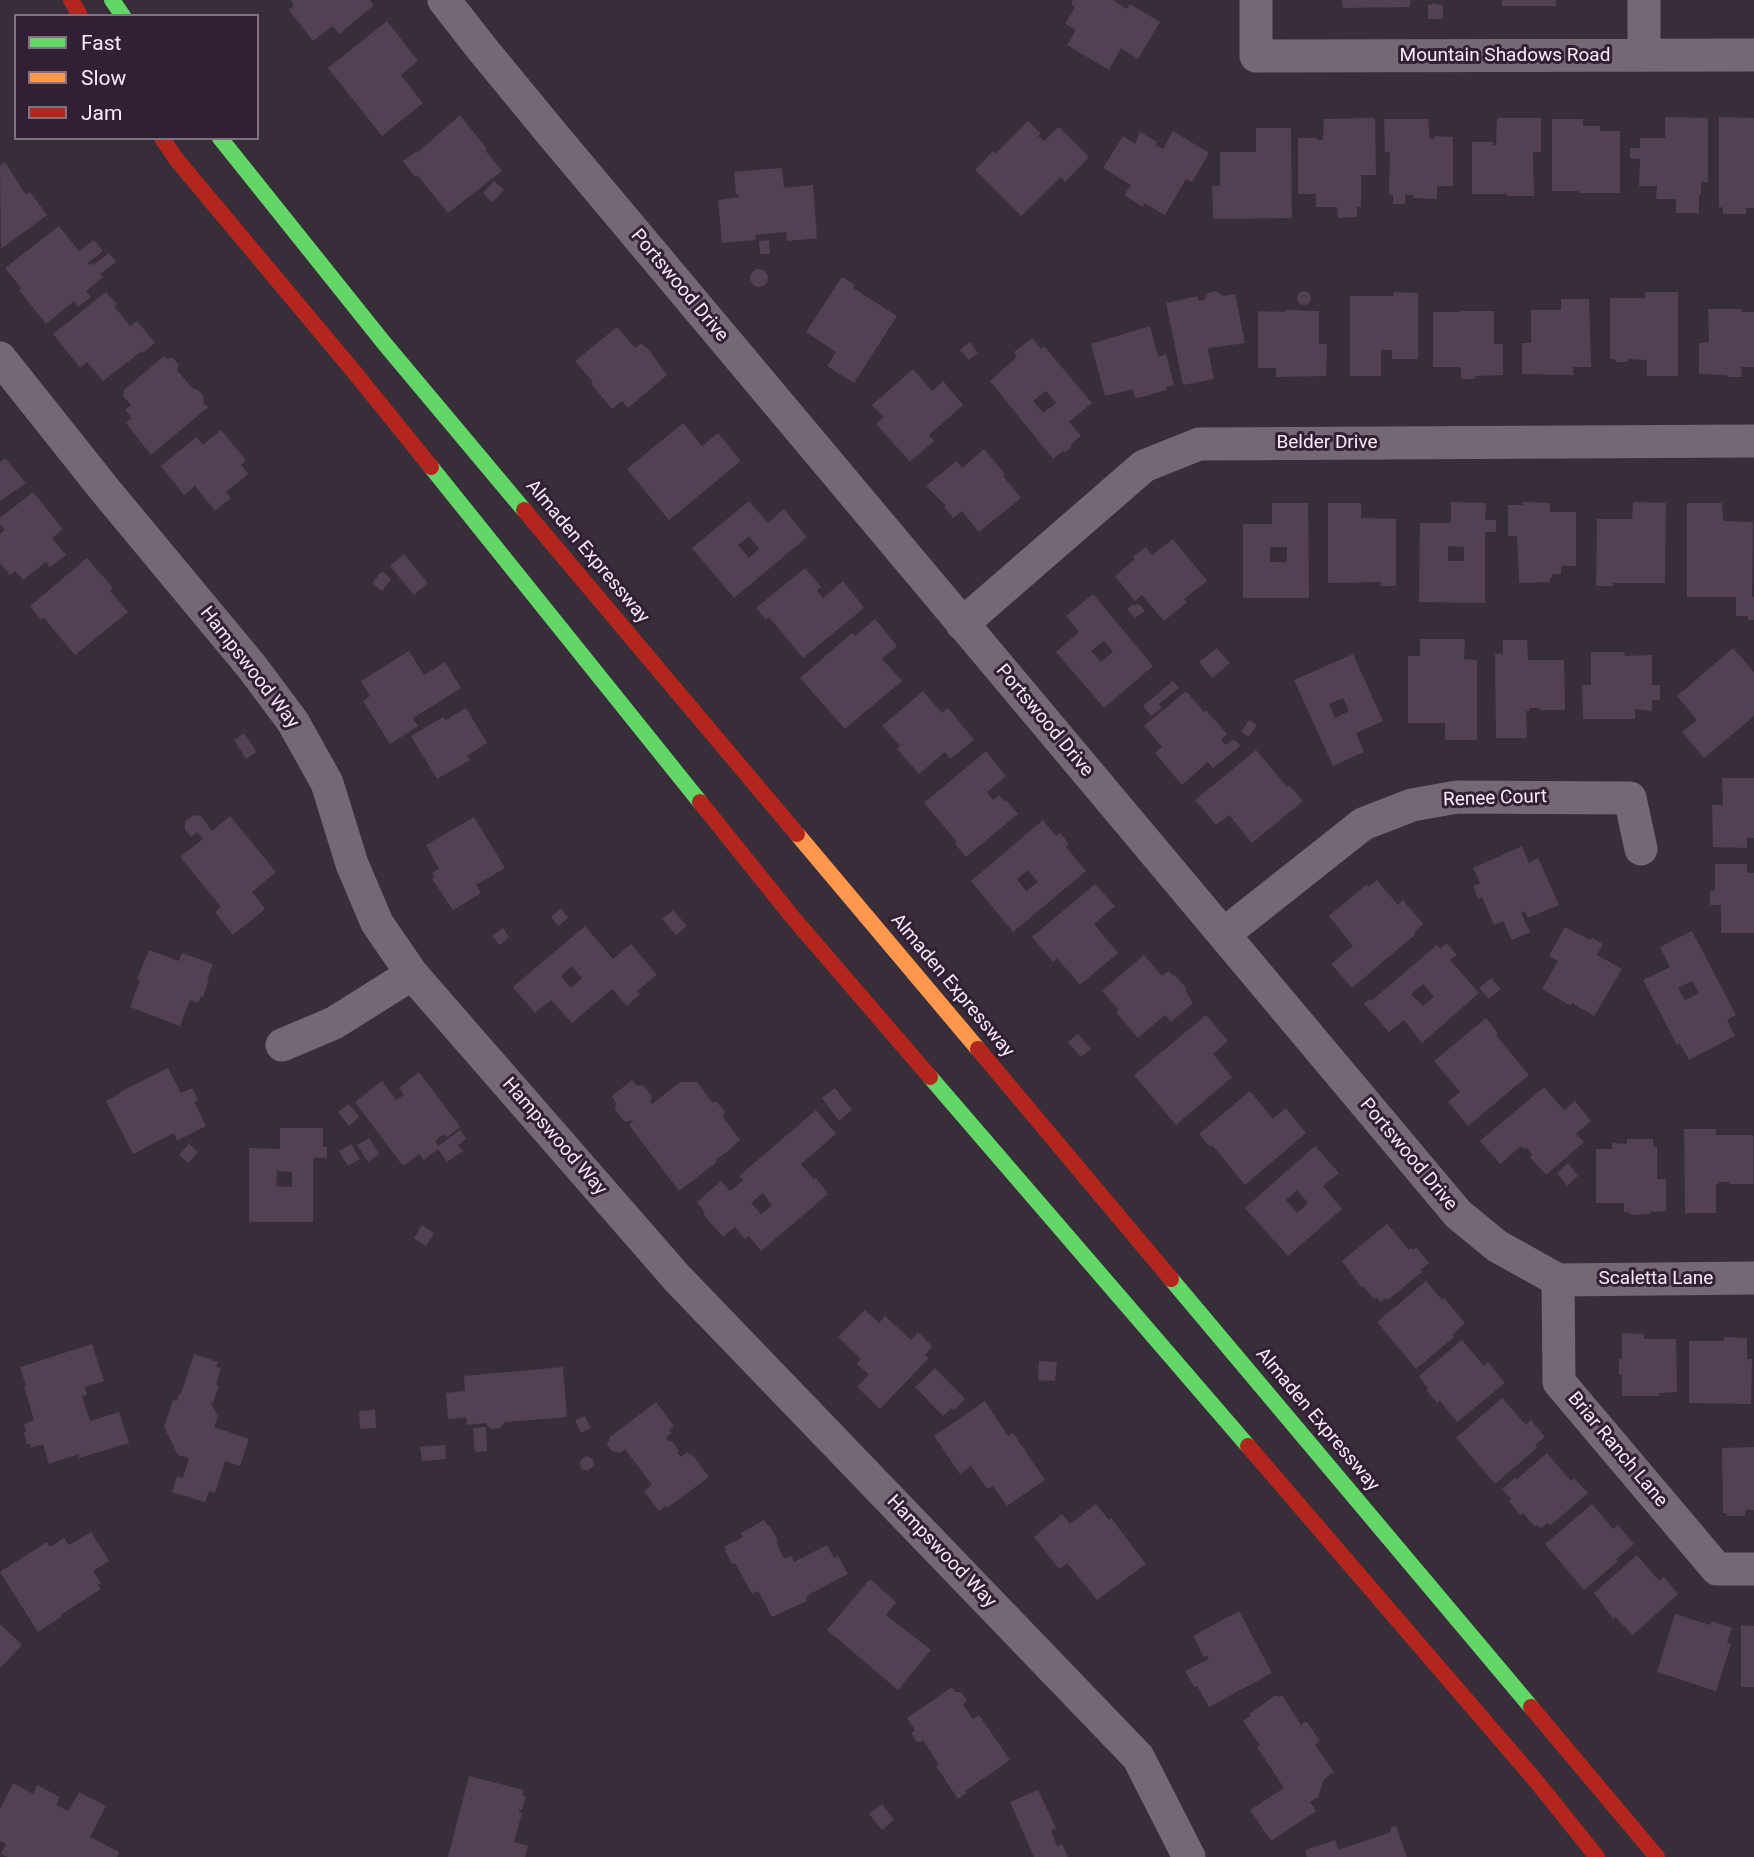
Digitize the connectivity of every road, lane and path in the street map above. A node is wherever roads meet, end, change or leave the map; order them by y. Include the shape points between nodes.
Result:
1 (444, 0) edge
2 (1256, 0) edge
3 (1644, 0) edge
4 (1644, 55) junction
5 (1754, 55) edge
6 (163, 140) edge
7 (221, 140) edge
8 (0, 358) edge
9 (1754, 441) edge
10 (962, 624) junction
11 (1641, 849) dead end
12 (1224, 934) junction
13 (412, 974) junction
14 (282, 1045) dead end
15 (1754, 1278) edge
16 (1558, 1280) junction
17 (1754, 1569) edge
18 (1189, 1857) edge
19 (1597, 1857) edge
20 (1657, 1857) edge

1 - 10 street, Portswood Drive
2 - 4 street, Mountain Shadows Road via 1256,56
3 - 4 street
4 - 5 street, Mountain Shadows Road
6 - 19 main road via 794,919
7 - 20 main road, Almaden Expressway via 384,344
8 - 13 street, Hampswood Way via 293,722 327,783 352,864 377,923
9 - 10 street, Belder Drive via 1199,444 1144,466
10 - 12 street, Portswood Drive
11 - 12 street, Renee Court via 1630,798 1457,797 1412,805 1363,824
12 - 16 street, Portswood Drive via 1458,1214 1497,1246
13 - 14 street via 334,1023
13 - 18 street, Hampswood Way via 677,1278 1138,1757
15 - 16 street, Scaletta Lane
16 - 17 street, Briar Ranch Lane via 1559,1382 1717,1569

